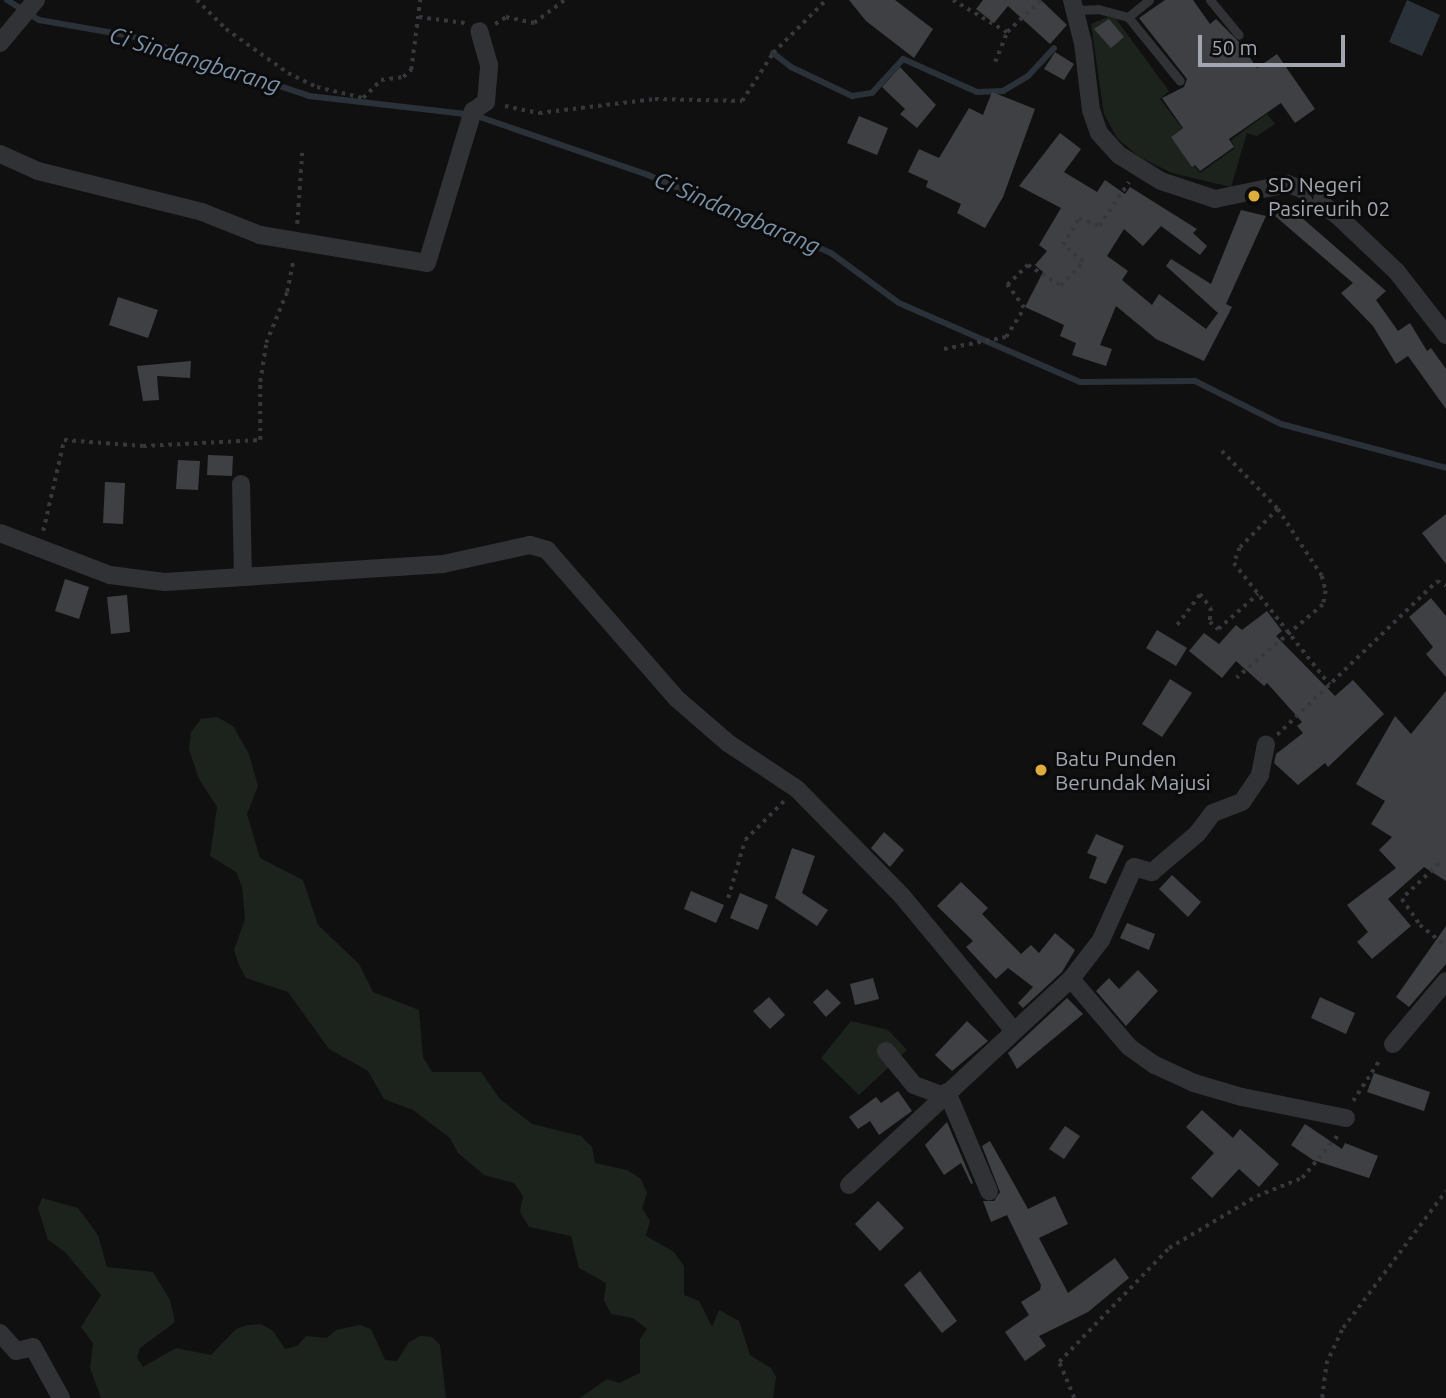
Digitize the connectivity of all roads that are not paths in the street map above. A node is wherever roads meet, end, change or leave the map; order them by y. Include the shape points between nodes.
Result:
1 (1149, 0) edge
2 (1210, 0) edge
3 (33, 3) edge
4 (1073, 5) edge
5 (1128, 17) junction
6 (479, 31) dead end
7 (1239, 35) dead end
8 (0, 43) edge
9 (1180, 81) dead end
10 (0, 155) edge
11 (1446, 335) edge
12 (241, 484) dead end
13 (0, 533) edge
14 (243, 577) junction
15 (1266, 746) road end
16 (1071, 979) junction
17 (1446, 981) edge
18 (1014, 1031) junction
19 (1393, 1044) road end
20 (886, 1051) dead end
21 (946, 1094) junction
22 (1346, 1118) road end
23 (849, 1185) dead end
24 (989, 1191) dead end
25 (0, 1333) edge
26 (61, 1398) edge

1 - 5 lane
2 - 7 lane
3 - 8 street
4 - 5 lane
4 - 11 street via 1099,133 1138,168 1215,199 1287,184 1302,189 1397,272
5 - 9 lane
6 - 10 street via 488,65 480,106 463,141 435,249 427,263 295,243 145,195 37,171
12 - 14 street
13 - 14 street via 110,575 139,581
14 - 18 street via 443,564 538,546 589,595 694,715 797,789 902,896
15 - 16 street via 1261,775 1242,802 1213,813 1197,834 1152,872 1134,867 1101,940
16 - 18 street
16 - 22 street via 1129,1046 1155,1065 1242,1097
17 - 19 street
18 - 21 street
20 - 21 street via 914,1085
21 - 23 street
21 - 24 street
25 - 26 street via 16,1352 33,1347

